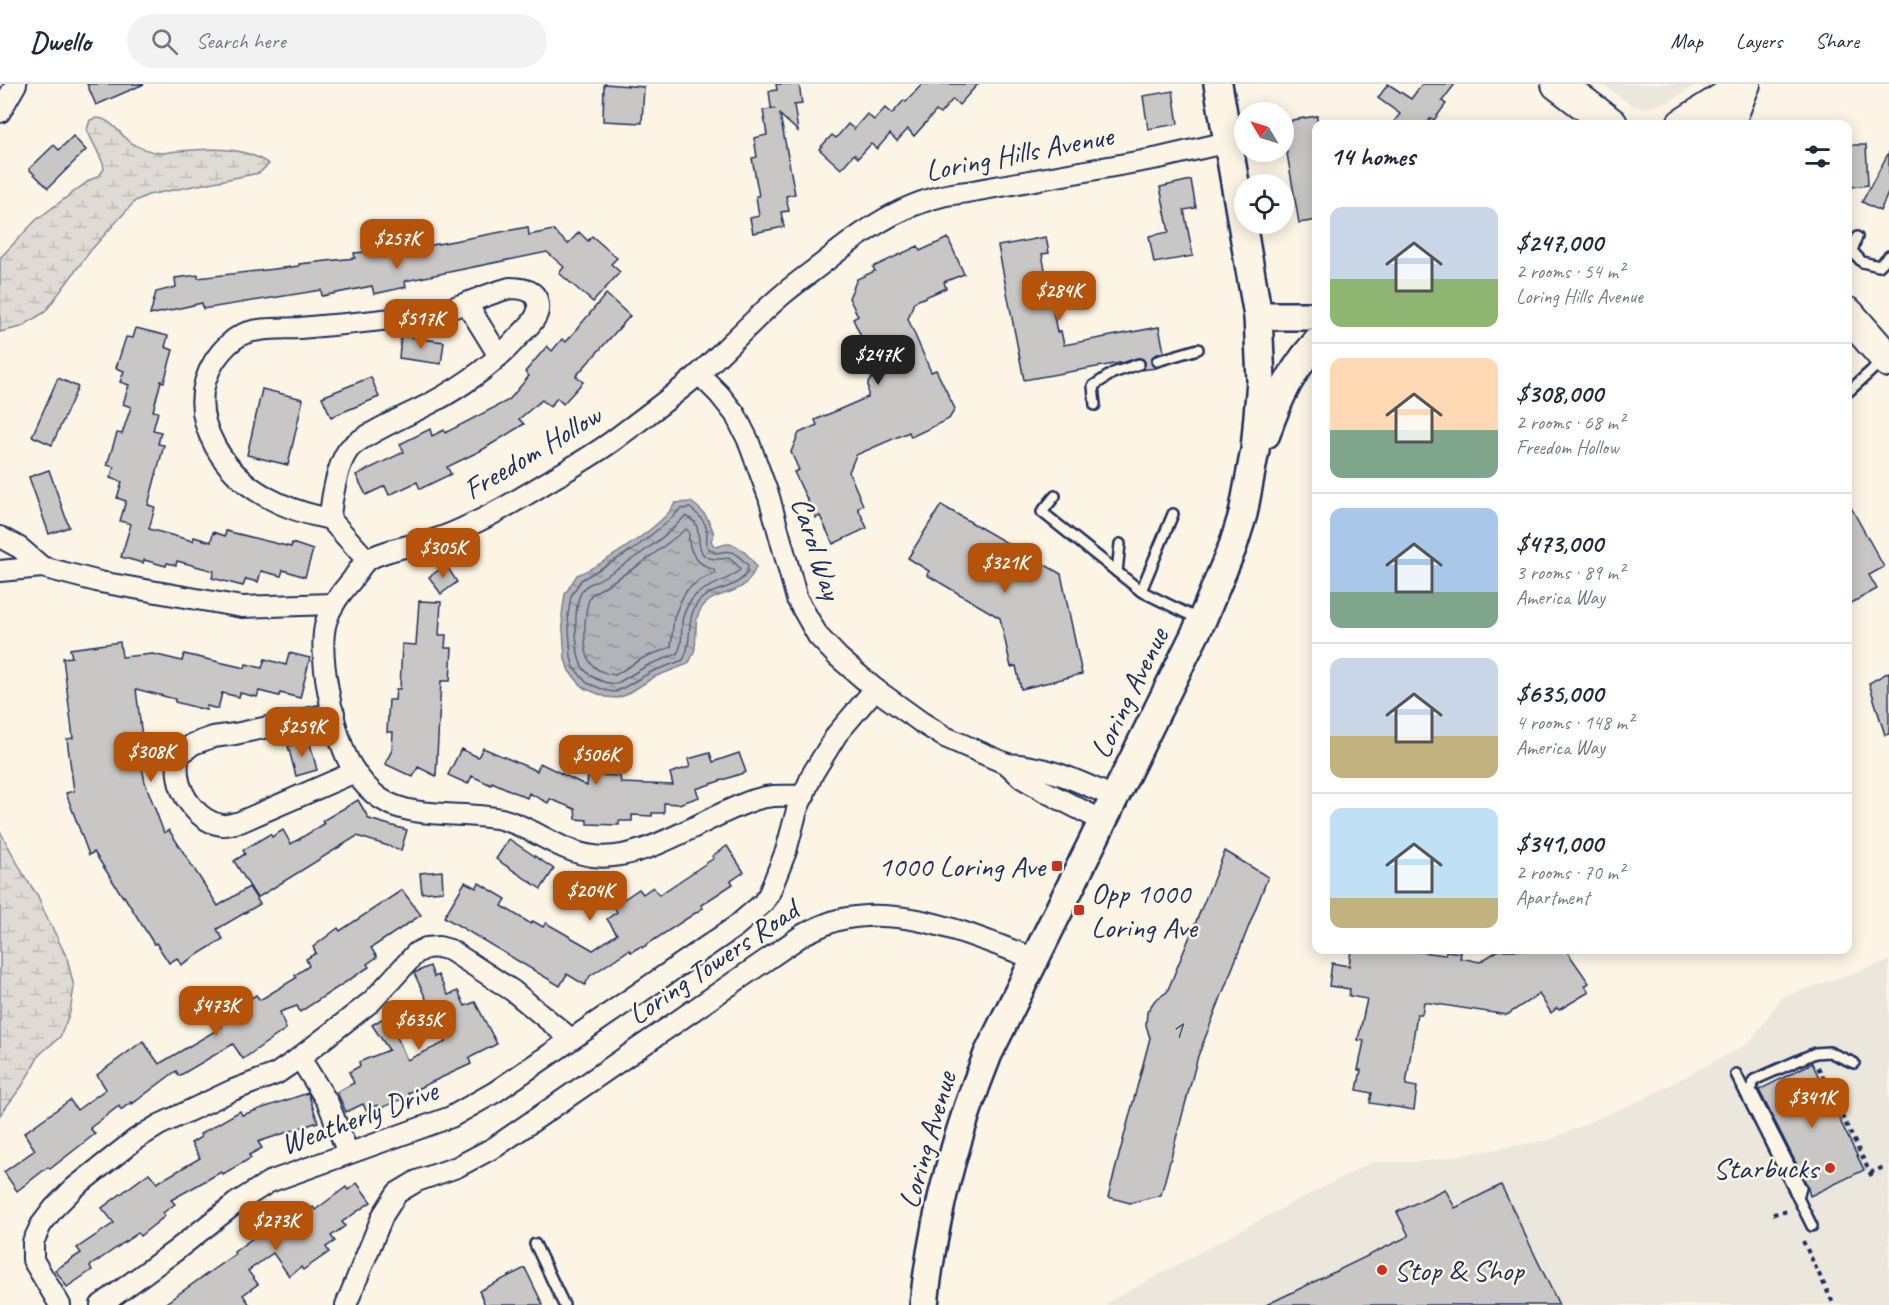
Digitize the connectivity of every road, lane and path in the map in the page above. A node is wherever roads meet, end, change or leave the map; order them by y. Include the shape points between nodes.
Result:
1 (16, 84) edge
2 (1218, 84) edge
3 (1558, 84) edge
4 (1744, 85) edge
5 (0, 112) edge
6 (1606, 120) edge
7 (1688, 120) edge
8 (1730, 120) edge
9 (1228, 142) junction
10 (1857, 237) dead end
11 (1889, 256) edge
12 (467, 304) junction
13 (1258, 316) junction
14 (1312, 316) edge
15 (1852, 319) edge
16 (1312, 348) edge
17 (1198, 350) dead end
18 (499, 356) junction
19 (1887, 359) edge
20 (1157, 361) dead end
21 (1139, 364) dead end
22 (699, 374) junction
23 (1852, 389) edge
24 (1095, 405) dead end
25 (1250, 481) junction
26 (1055, 496) dead end
27 (1173, 514) dead end
28 (330, 519) junction
29 (0, 537) edge
30 (1120, 544) dead end
31 (367, 560) junction
32 (42, 567) junction
33 (0, 571) edge
34 (1117, 572) junction
35 (1141, 591) junction
36 (333, 604) junction
37 (1202, 620) junction
38 (875, 689) junction
39 (334, 713) junction
40 (1007, 764) junction
41 (355, 772) junction
42 (804, 796) junction
43 (1114, 797) junction
44 (1103, 821) junction
45 (1035, 959) junction
46 (571, 1039) junction
47 (300, 1058) junction
48 (1815, 1060) dead end
49 (1854, 1063) dead end
50 (1736, 1074) dead end
51 (348, 1153) junction
52 (1886, 1166) dead end
53 (1870, 1173) junction
54 (1873, 1179) dead end
55 (1798, 1198) junction
56 (1793, 1210) dead end
57 (1773, 1214) dead end
58 (1812, 1226) dead end
59 (1803, 1241) dead end
60 (535, 1244) dead end
61 (60, 1305) edge
62 (101, 1305) edge
63 (346, 1305) edge
64 (564, 1305) edge
65 (924, 1305) edge
66 (1834, 1305) edge

1 - 5 street
2 - 9 main road, Loring Avenue
3 - 6 highway
4 - 7 main road
4 - 8 highway
9 - 13 main road, Loring Avenue
9 - 22 street, Loring Hills Avenue via 1159,158 945,194 913,205 852,240 783,294
10 - 11 lane via 1852,251 1862,262 1879,266
12 - 18 street
12 - 18 street via 510,288 527,290 535,297 536,317
12 - 28 street via 430,314 242,335 229,343 210,368 201,396 203,416 215,447 230,469 248,486 276,502
13 - 14 main road
13 - 25 main road, Loring Avenue via 1261,381
15 - 19 highway
16 - 25 main road via 1282,392
17 - 20 lane
18 - 28 street via 437,401 349,449 331,498
19 - 23 lane
21 - 24 lane via 1113,373 1093,386
22 - 31 street, Freedom Hollow via 609,443 512,504 436,539
22 - 38 street, Carol Way via 735,414 748,440 802,608 818,636
25 - 37 main road, Loring Avenue via 1233,546
26 - 34 lane via 1042,512
27 - 35 lane
28 - 31 street
29 - 32 street
30 - 34 lane
31 - 36 street
32 - 33 street
32 - 36 street via 100,582 242,607
34 - 35 lane
35 - 37 lane
36 - 39 street via 326,624 324,661
37 - 43 main road, Loring Avenue
38 - 40 street, Carol Way via 945,737
38 - 42 street, Weatherly Drive via 824,752
39 - 41 street
39 - 41 street via 213,736 193,744 178,756 184,794 207,821 223,825 240,822
40 - 43 street, Carol Way via 1057,772
40 - 44 street, Carol Way via 1022,778
41 - 42 street via 375,794 395,806 501,819 595,857 639,850 756,799
42 - 46 street, Weatherly Drive via 763,903 735,927
43 - 44 main road, Loring Avenue
44 - 45 main road, Loring Avenue
45 - 63 street, Loring Towers Road via 952,929 899,918 835,920 804,934 516,1133 475,1159 417,1181 397,1193 383,1215
45 - 65 main road, Loring Avenue via 988,1054 956,1141
46 - 47 street via 513,991 439,947 417,953 372,1001
46 - 51 street, Weatherly Drive via 495,1092 451,1117
47 - 51 street via 328,1103
47 - 61 street via 276,1074 209,1100 136,1139 54,1208 33,1242 33,1260
48 - 53 path
49 - 55 lane via 1829,1052 1815,1053 1754,1080 1751,1085 1801,1188
50 - 55 lane
51 - 62 street, Weatherly Drive via 269,1182
52 - 53 path
53 - 54 path
55 - 58 lane
56 - 57 path
59 - 66 path
60 - 64 lane

